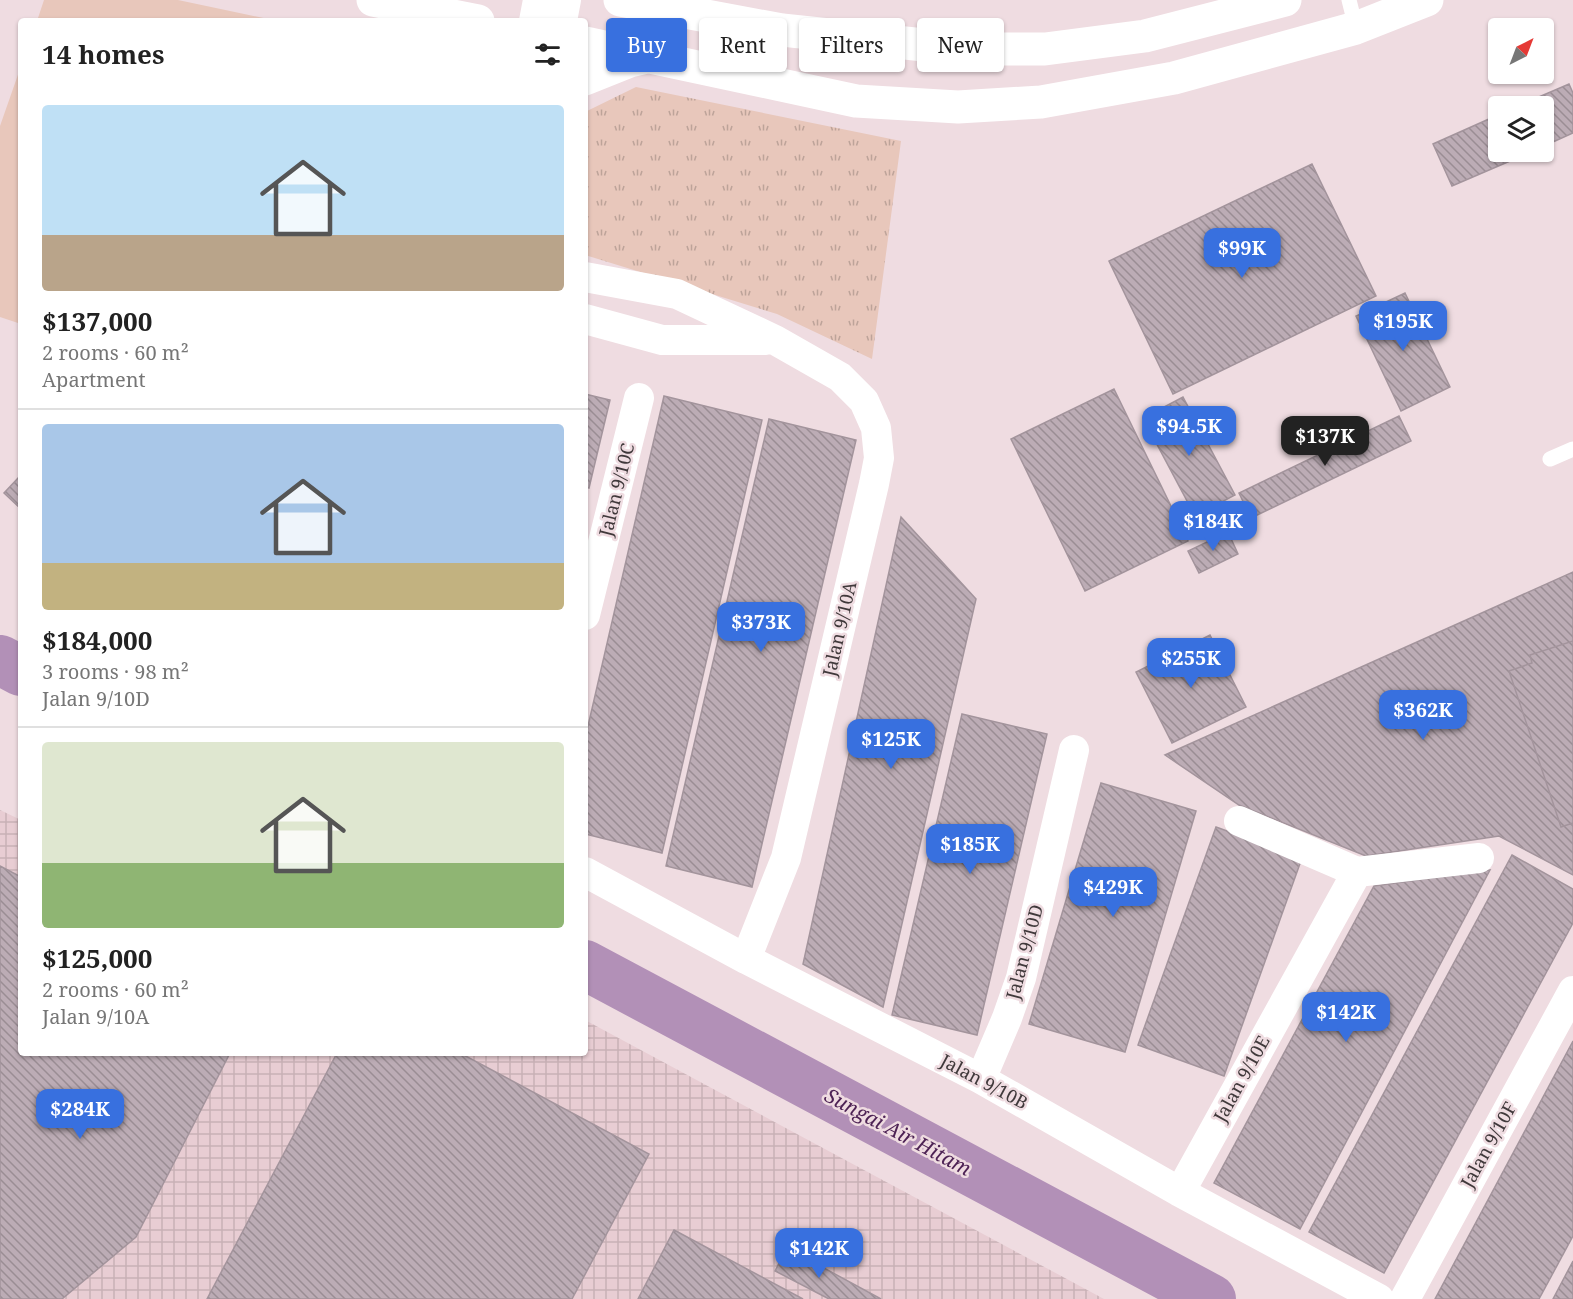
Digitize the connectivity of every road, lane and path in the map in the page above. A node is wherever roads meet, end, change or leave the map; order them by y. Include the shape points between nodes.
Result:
1 (374, 0) edge
2 (538, 0) edge
3 (566, 0) edge
4 (620, 0) edge
5 (1285, 0) edge
6 (1427, 0) edge
7 (1353, 14) edge
8 (437, 16) edge
9 (453, 18) edge
10 (535, 18) edge
11 (563, 18) edge
12 (588, 44) edge
13 (606, 48) edge
14 (687, 65) edge
15 (606, 71) edge
16 (588, 78) edge
17 (588, 278) edge
18 (588, 320) edge
19 (776, 340) junction
20 (639, 399) dead end
21 (1573, 449) edge
22 (1550, 459) dead end
23 (588, 603) edge
24 (1074, 750) dead end
25 (1239, 821) dead end
26 (1479, 858) dead end
27 (1357, 872) junction
28 (588, 874) edge
29 (746, 959) junction
30 (1573, 991) edge
31 (981, 1079) junction
32 (1180, 1192) junction
33 (1379, 1299) edge
34 (1405, 1299) edge

1 - 8 street
2 - 10 street
3 - 11 street
4 - 5 street via 782,30 963,49 1045,49 1145,36
6 - 7 street
7 - 14 street via 1174,78 1041,102 958,107 856,101
8 - 9 street
12 - 13 street
15 - 16 street
17 - 19 street, Jalan 9/10A via 676,294
18 - 19 street via 662,340
19 - 29 street, Jalan 9/10A via 840,377 864,401 876,428 879,458 786,858
20 - 23 street, Jalan 9/10C
21 - 22 lane
24 - 31 street, Jalan 9/10D via 1021,978
25 - 27 street
26 - 27 street
27 - 32 street, Jalan 9/10E
28 - 29 street, Jalan 9/10B
29 - 31 street, Jalan 9/10B
30 - 34 street, Jalan 9/10F
31 - 32 street, Jalan 9/10B
32 - 33 street, Jalan 9/10B

